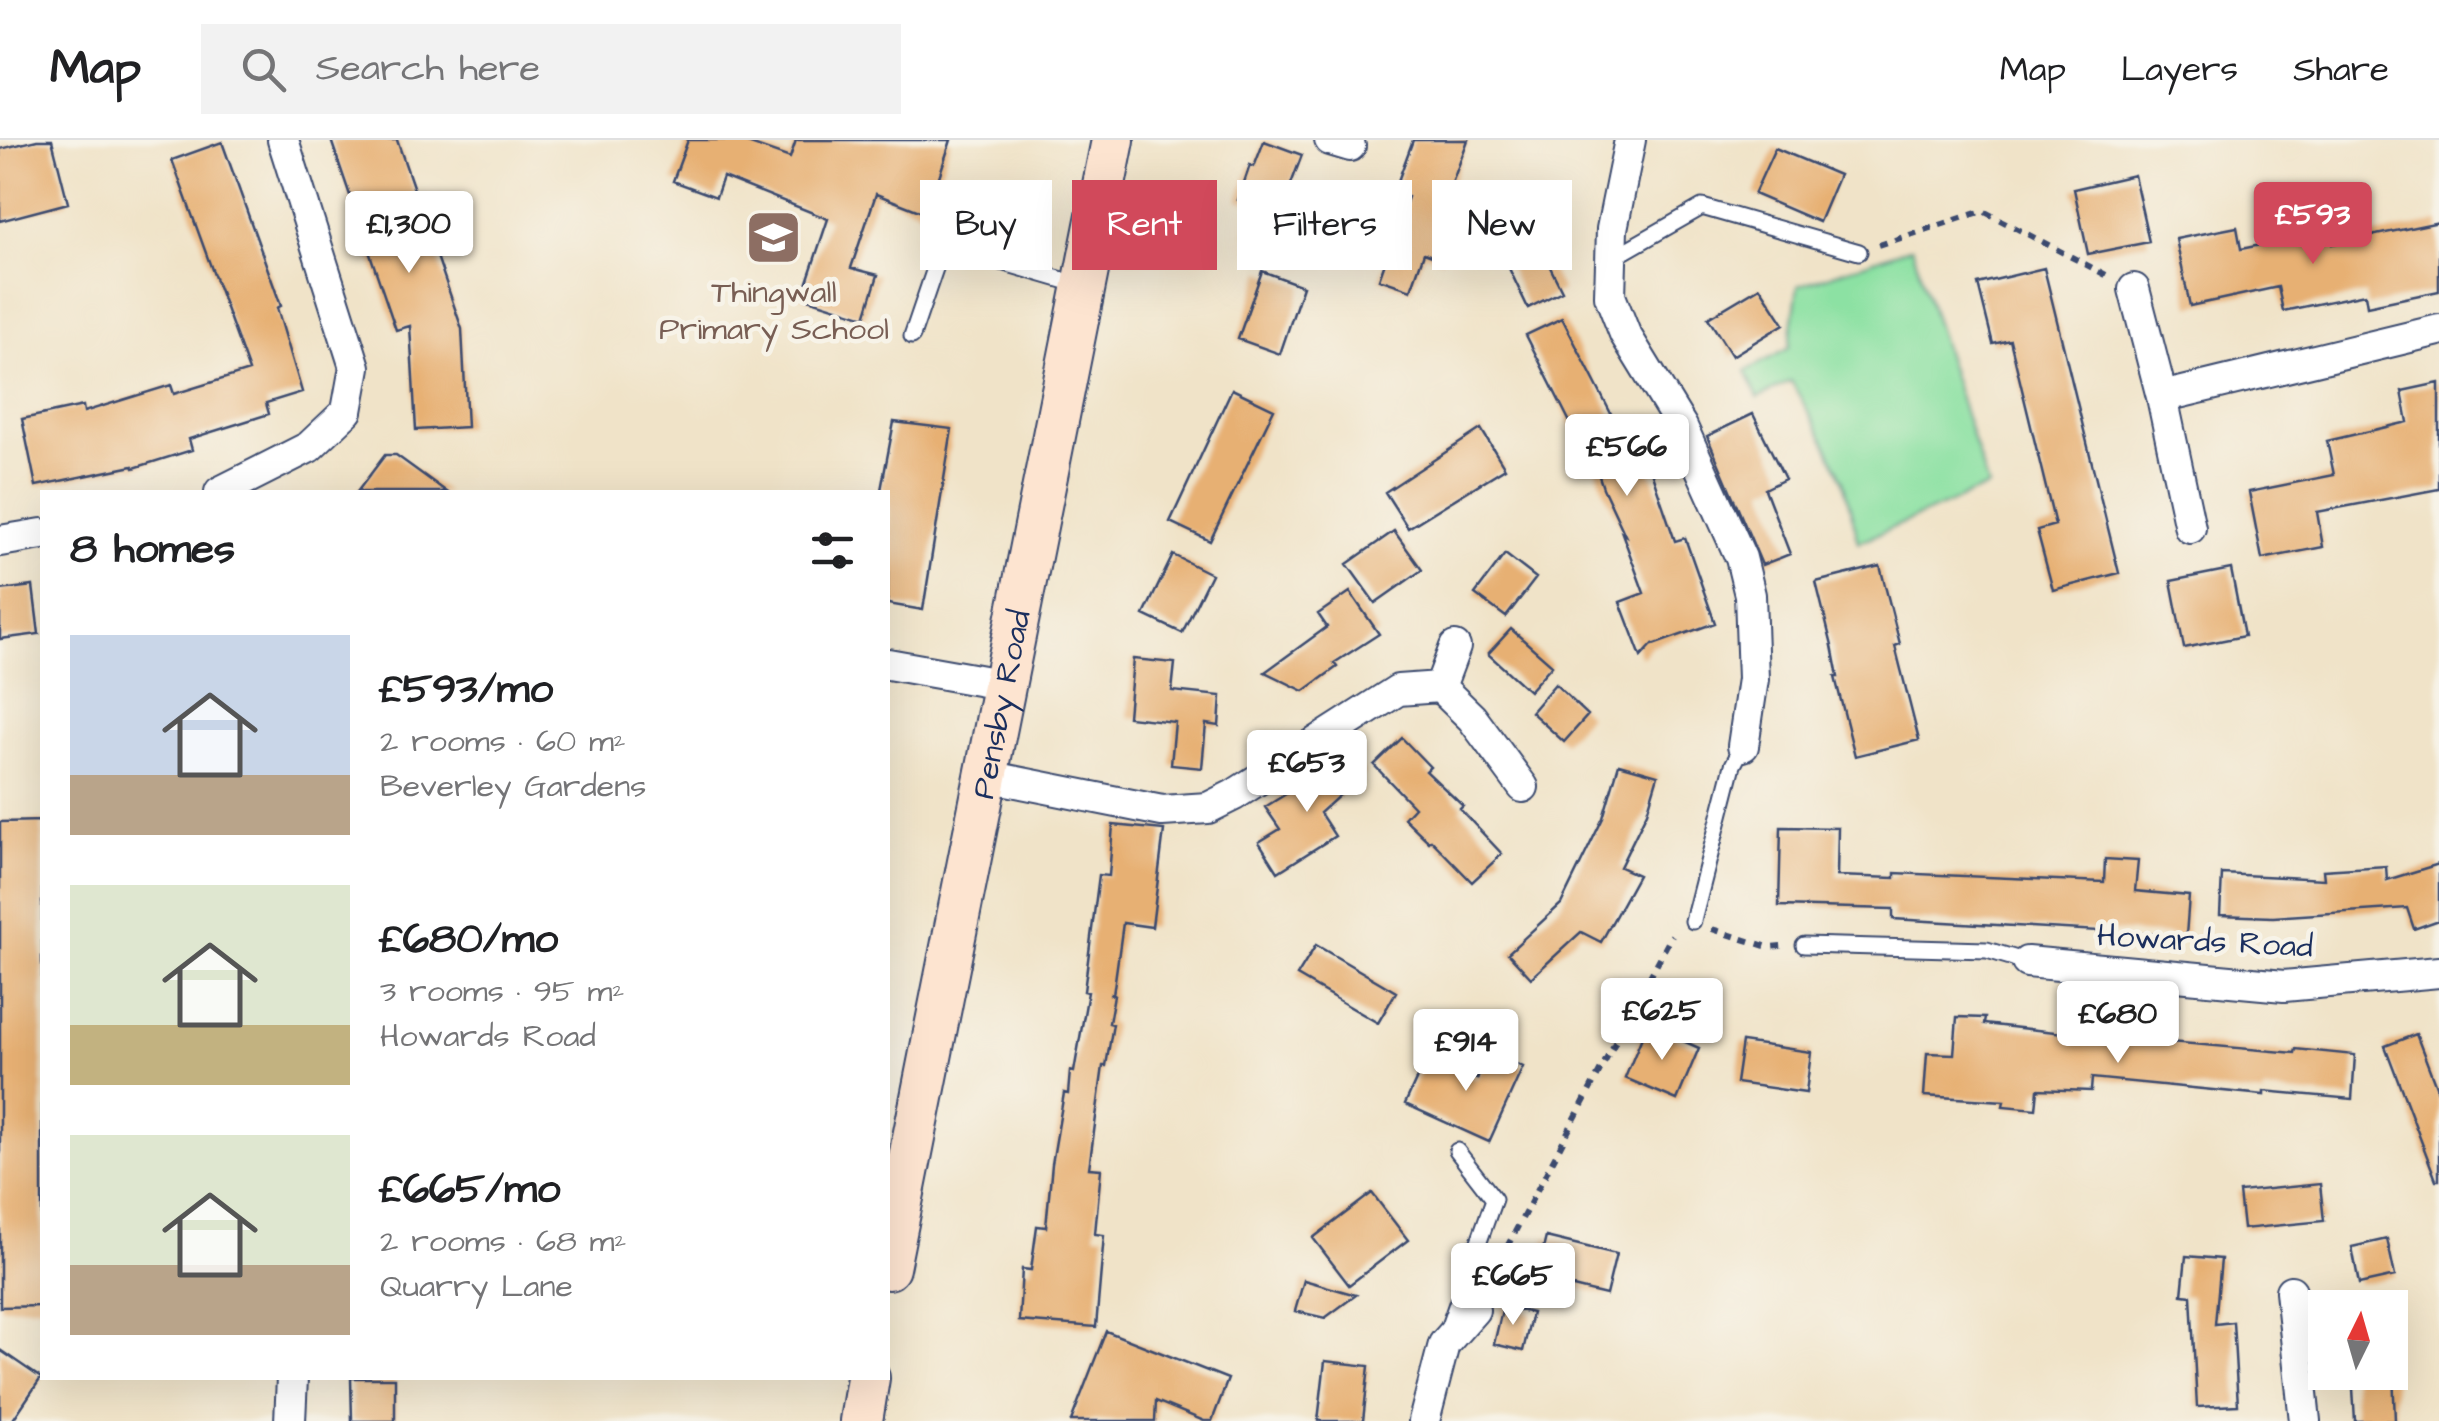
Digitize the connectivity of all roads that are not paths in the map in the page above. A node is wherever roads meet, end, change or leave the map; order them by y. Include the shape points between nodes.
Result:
1 (283, 140) edge
2 (1113, 140) edge
3 (1630, 140) edge
4 (1860, 252) road end
5 (1608, 260) junction
6 (1084, 286) junction
7 (2134, 289) road end
8 (2439, 330) edge
9 (912, 336) dead end
10 (2162, 397) junction
11 (224, 490) edge
12 (2190, 528) dead end
13 (40, 534) edge
14 (0, 541) edge
15 (1454, 647) dead end
16 (890, 664) edge
17 (1006, 685) junction
18 (1440, 686) junction
19 (1743, 746) joint
20 (987, 776) junction
21 (1522, 787) dead end
22 (1693, 921) road end
23 (1804, 945) road end
24 (2027, 962) joint
25 (2439, 972) edge
26 (1457, 1151) dead end
27 (890, 1256) edge
28 (2291, 1291) dead end
29 (1474, 1310) road end
30 (1444, 1344) junction
31 (292, 1380) edge
32 (868, 1380) edge
33 (290, 1421) edge
34 (861, 1421) edge
35 (1424, 1421) edge
36 (2305, 1421) edge

1 - 11 street via 355,367 347,411 309,448
2 - 6 main road, Pensby Road
3 - 5 street
4 - 5 lane via 1702,207
5 - 19 street via 1610,296 1625,334 1682,427 1741,558 1750,595 1753,679
6 - 9 lane via 942,245
6 - 17 main road, Pensby Road
7 - 10 street
8 - 10 street
10 - 12 street
13 - 14 street
15 - 18 street
16 - 17 street
17 - 20 main road, Pensby Road
18 - 20 street via 1398,690 1208,808 1162,810
18 - 21 street
19 - 22 lane
20 - 27 main road, Pensby Road
23 - 24 lane via 1988,950
24 - 25 street, Howards Road via 2284,986
26 - 30 lane via 1494,1199
28 - 36 street
29 - 30 street
30 - 35 street
31 - 33 street
32 - 34 main road

